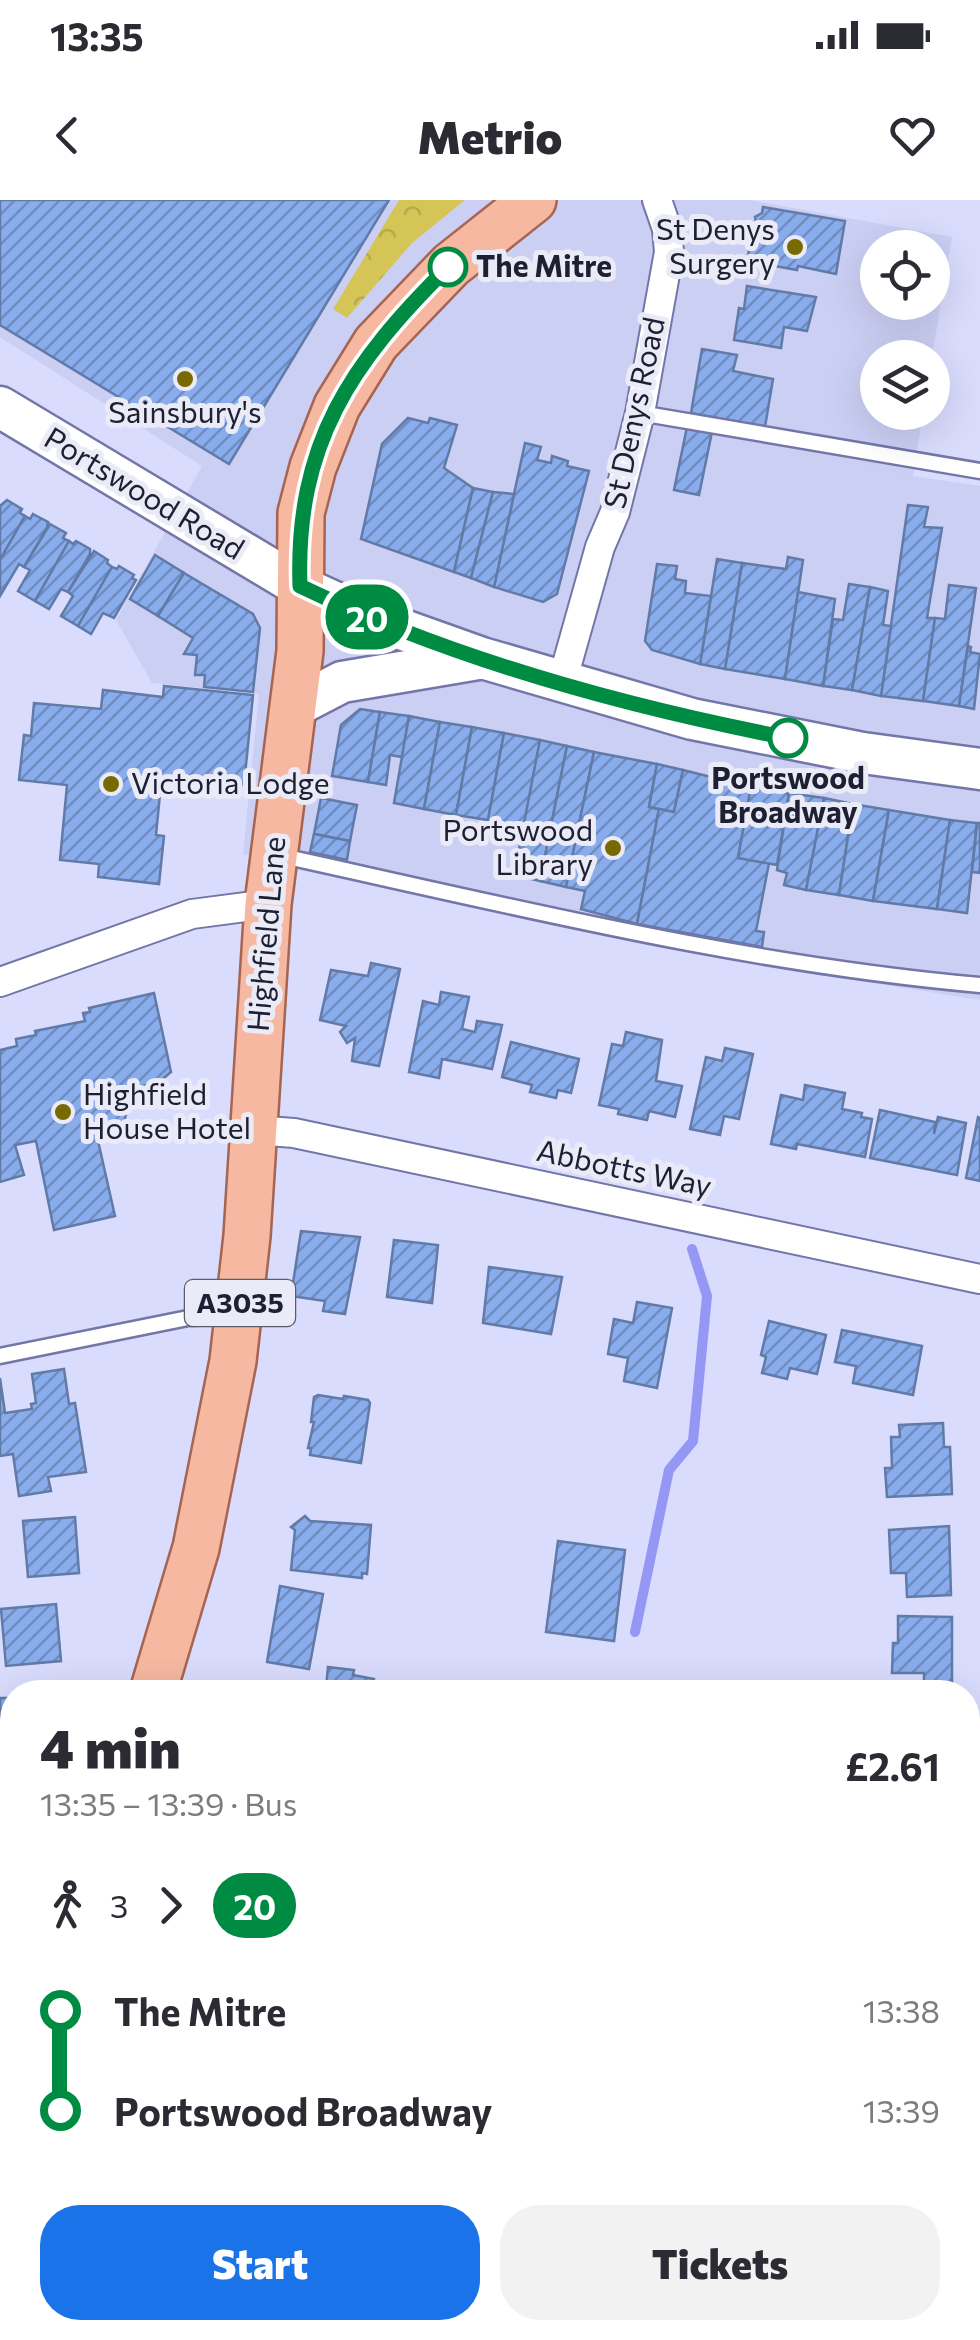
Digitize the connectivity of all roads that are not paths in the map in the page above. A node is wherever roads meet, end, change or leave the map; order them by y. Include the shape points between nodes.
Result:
1 (533, 200) edge
2 (657, 200) edge
3 (0, 407) edge
4 (640, 413) junction
5 (980, 471) edge
6 (300, 586) junction
7 (482, 658) junction
8 (562, 682) junction
9 (294, 707) junction
10 (980, 769) edge
11 (273, 854) junction
12 (268, 904) junction
13 (0, 982) edge
14 (980, 985) edge
15 (254, 1130) junction
16 (980, 1278) edge
17 (238, 1316) junction
18 (0, 1356) edge
19 (157, 1680) edge

1 - 6 main road, A3035 via 438,277 355,372 336,406 300,513
2 - 4 street, St Denys Road via 669,252
3 - 6 street, Portswood Road
4 - 5 lane
4 - 8 street, St Denys Road
6 - 7 street, Portswood Road
6 - 9 main road, Highfield Lane / A3035
7 - 8 street, Portswood Road
7 - 9 street via 342,682
8 - 10 street, Portswood Road via 692,719
9 - 11 main road, Highfield Lane / A3035
11 - 12 main road, Highfield Lane / A3035
11 - 14 lane via 645,936
12 - 13 street via 192,914
12 - 15 main road, Highfield Lane / A3035
15 - 16 street, Abbotts Way via 294,1133
15 - 17 main road, Highfield Lane / A3035
17 - 18 lane via 188,1318
17 - 19 main road, Highfield Lane / A3035 via 196,1548

